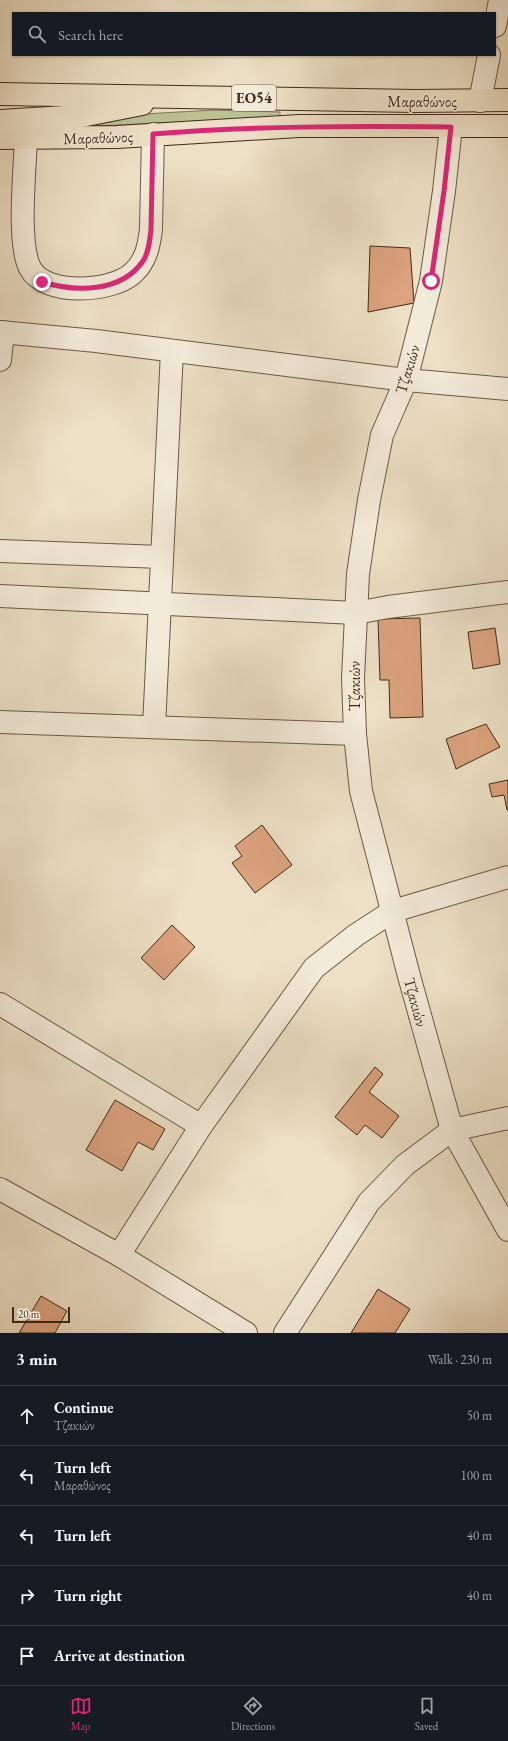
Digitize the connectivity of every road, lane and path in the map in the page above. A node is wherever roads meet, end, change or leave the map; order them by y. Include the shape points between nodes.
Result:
1 (500, 0) edge
2 (496, 21) edge
3 (489, 56) edge
4 (0, 94) edge
5 (170, 97) junction
6 (508, 100) edge
7 (480, 101) junction
8 (0, 121) edge
9 (508, 126) edge
10 (451, 127) junction
11 (153, 134) junction
12 (0, 138) edge
13 (26, 138) junction
14 (2, 332) edge
15 (172, 351) junction
16 (0, 360) edge
17 (406, 380) junction
18 (508, 389) edge
19 (0, 551) edge
20 (162, 557) junction
21 (508, 592) edge
22 (0, 596) edge
23 (160, 604) junction
24 (356, 613) junction
25 (0, 722) edge
26 (154, 727) junction
27 (355, 734) junction
28 (508, 877) edge
29 (393, 911) junction
30 (0, 1004) edge
31 (508, 1118) edge
32 (202, 1126) junction
33 (452, 1130) junction
34 (0, 1189) edge
35 (508, 1230) edge
36 (119, 1255) junction
37 (246, 1333) edge
38 (285, 1333) edge

1 - 2 street
3 - 7 street
4 - 5 main road, Μαραθώνος / ΕΟ54
5 - 7 main road, Μαραθώνος / ΕΟ54
5 - 8 main road via 119,110 81,116
6 - 7 main road, Μαραθώνος / ΕΟ54
9 - 10 main road, Μαραθώνος / ΕΟ54
10 - 11 main road, Μαραθώνος / ΕΟ54 via 299,126
10 - 17 street, Τζακιών via 431,281
11 - 13 main road, Μαραθώνος / ΕΟ54 via 93,138
11 - 13 street via 151,229 144,260 132,274 116,283 85,288 60,287 42,282 31,270 24,256
12 - 13 main road, Μαραθώνος / ΕΟ54
14 - 15 street
14 - 16 street
15 - 17 street
15 - 20 street
17 - 18 street
17 - 24 street, Τζακιών via 382,435 358,574
19 - 20 street
20 - 23 street
21 - 24 street
22 - 23 street
23 - 24 street
23 - 26 street
24 - 27 street, Τζακιών via 353,678
25 - 26 street
26 - 27 street
27 - 29 street, Τζακιών via 361,791
28 - 29 street
29 - 32 street via 356,935 314,968
29 - 33 street, Τζακιών
30 - 32 street
31 - 33 street
32 - 36 street
33 - 35 street, Τζακιών
33 - 38 street via 405,1165 369,1202
34 - 36 street
36 - 37 street

